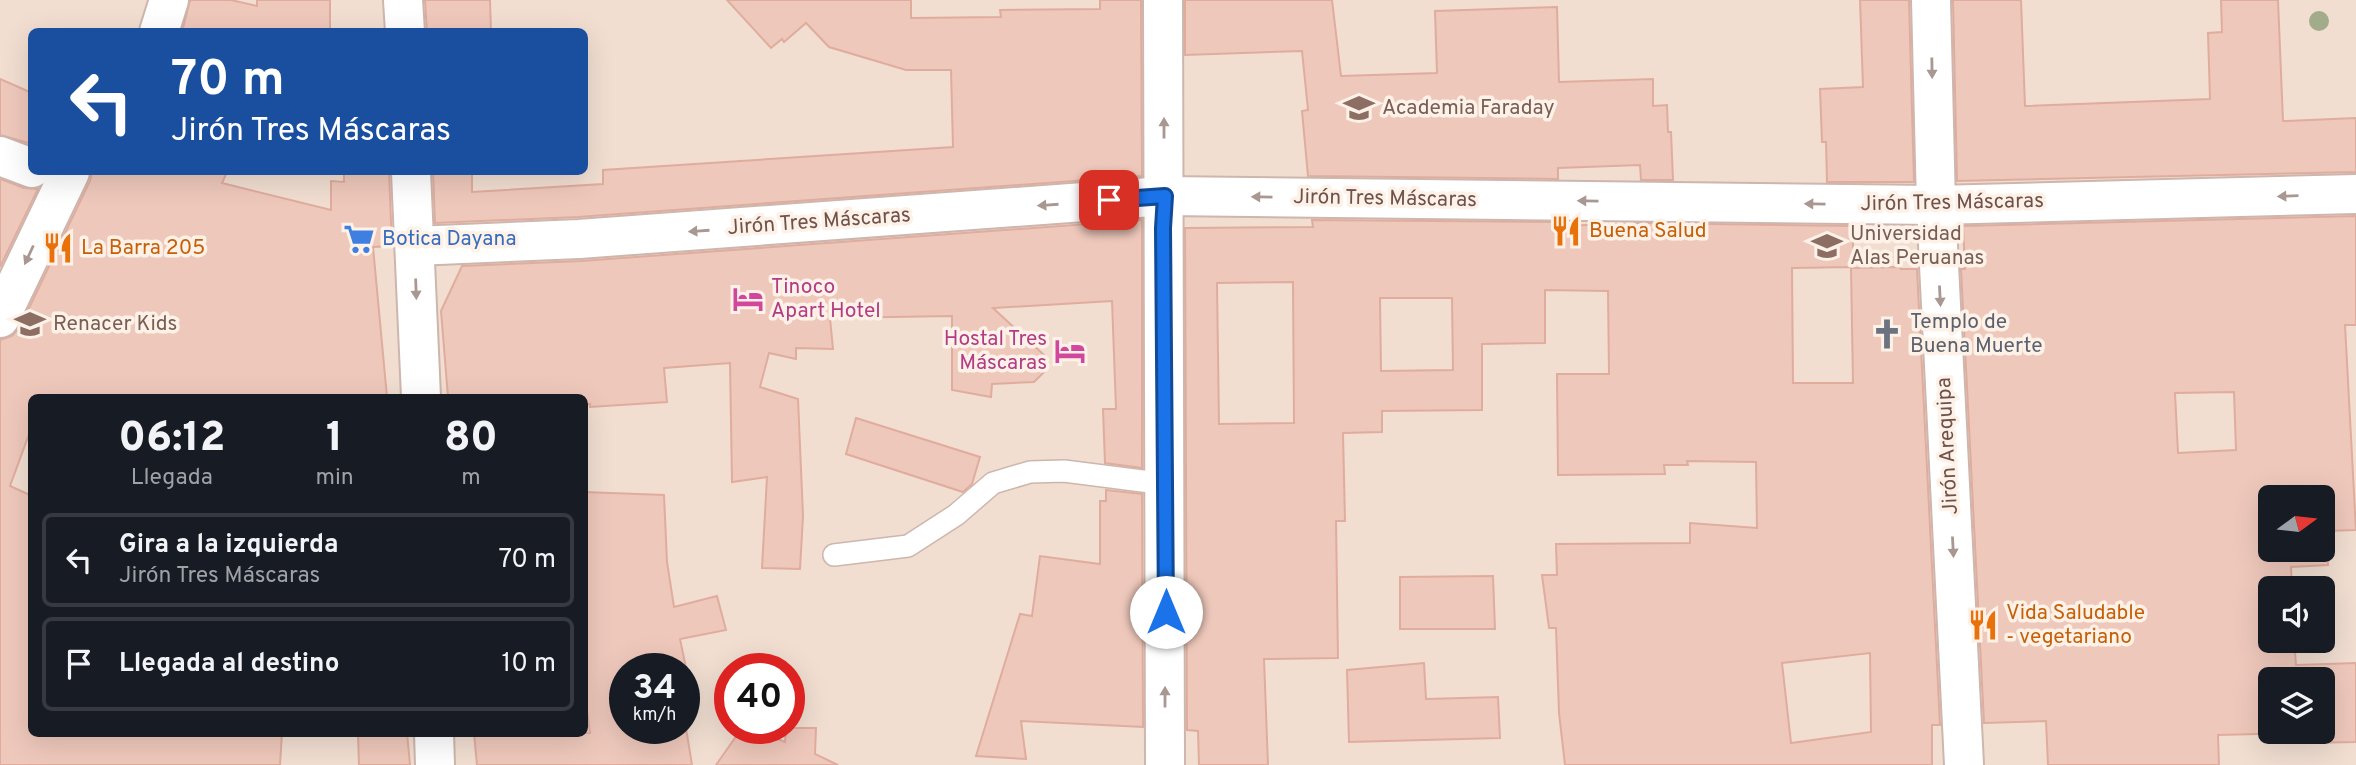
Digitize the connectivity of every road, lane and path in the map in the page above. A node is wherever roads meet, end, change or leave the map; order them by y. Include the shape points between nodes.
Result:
1 (169, 0) edge
2 (404, 0) edge
3 (1163, 0) edge
4 (1931, 0) edge
5 (160, 28) edge
6 (405, 28) edge
7 (0, 156) edge
8 (28, 165) edge
9 (50, 175) edge
10 (411, 175) edge
11 (2356, 194) edge
12 (1165, 196) junction
13 (1936, 205) junction
14 (415, 246) junction
15 (0, 318) edge
16 (421, 394) edge
17 (1166, 484) junction
18 (834, 555) dead end
19 (434, 737) edge
20 (435, 765) edge
21 (1165, 765) edge
22 (1964, 765) edge

1 - 5 street
2 - 6 street
12 -> 3 street
4 -> 13 street, Jirón Arequipa
7 - 8 street
9 -> 15 street
10 - 14 street
11 -> 13 street, Jirón Tres Máscaras
13 -> 12 street, Jirón Tres Máscaras
12 -> 14 street, Jirón Tres Máscaras via 579,239
12 - 17 street
13 -> 22 street, Jirón Arequipa
14 -> 16 street
17 - 18 lane via 1064,471 1030,472 993,483 956,515 908,546
21 -> 17 street
19 - 20 street

